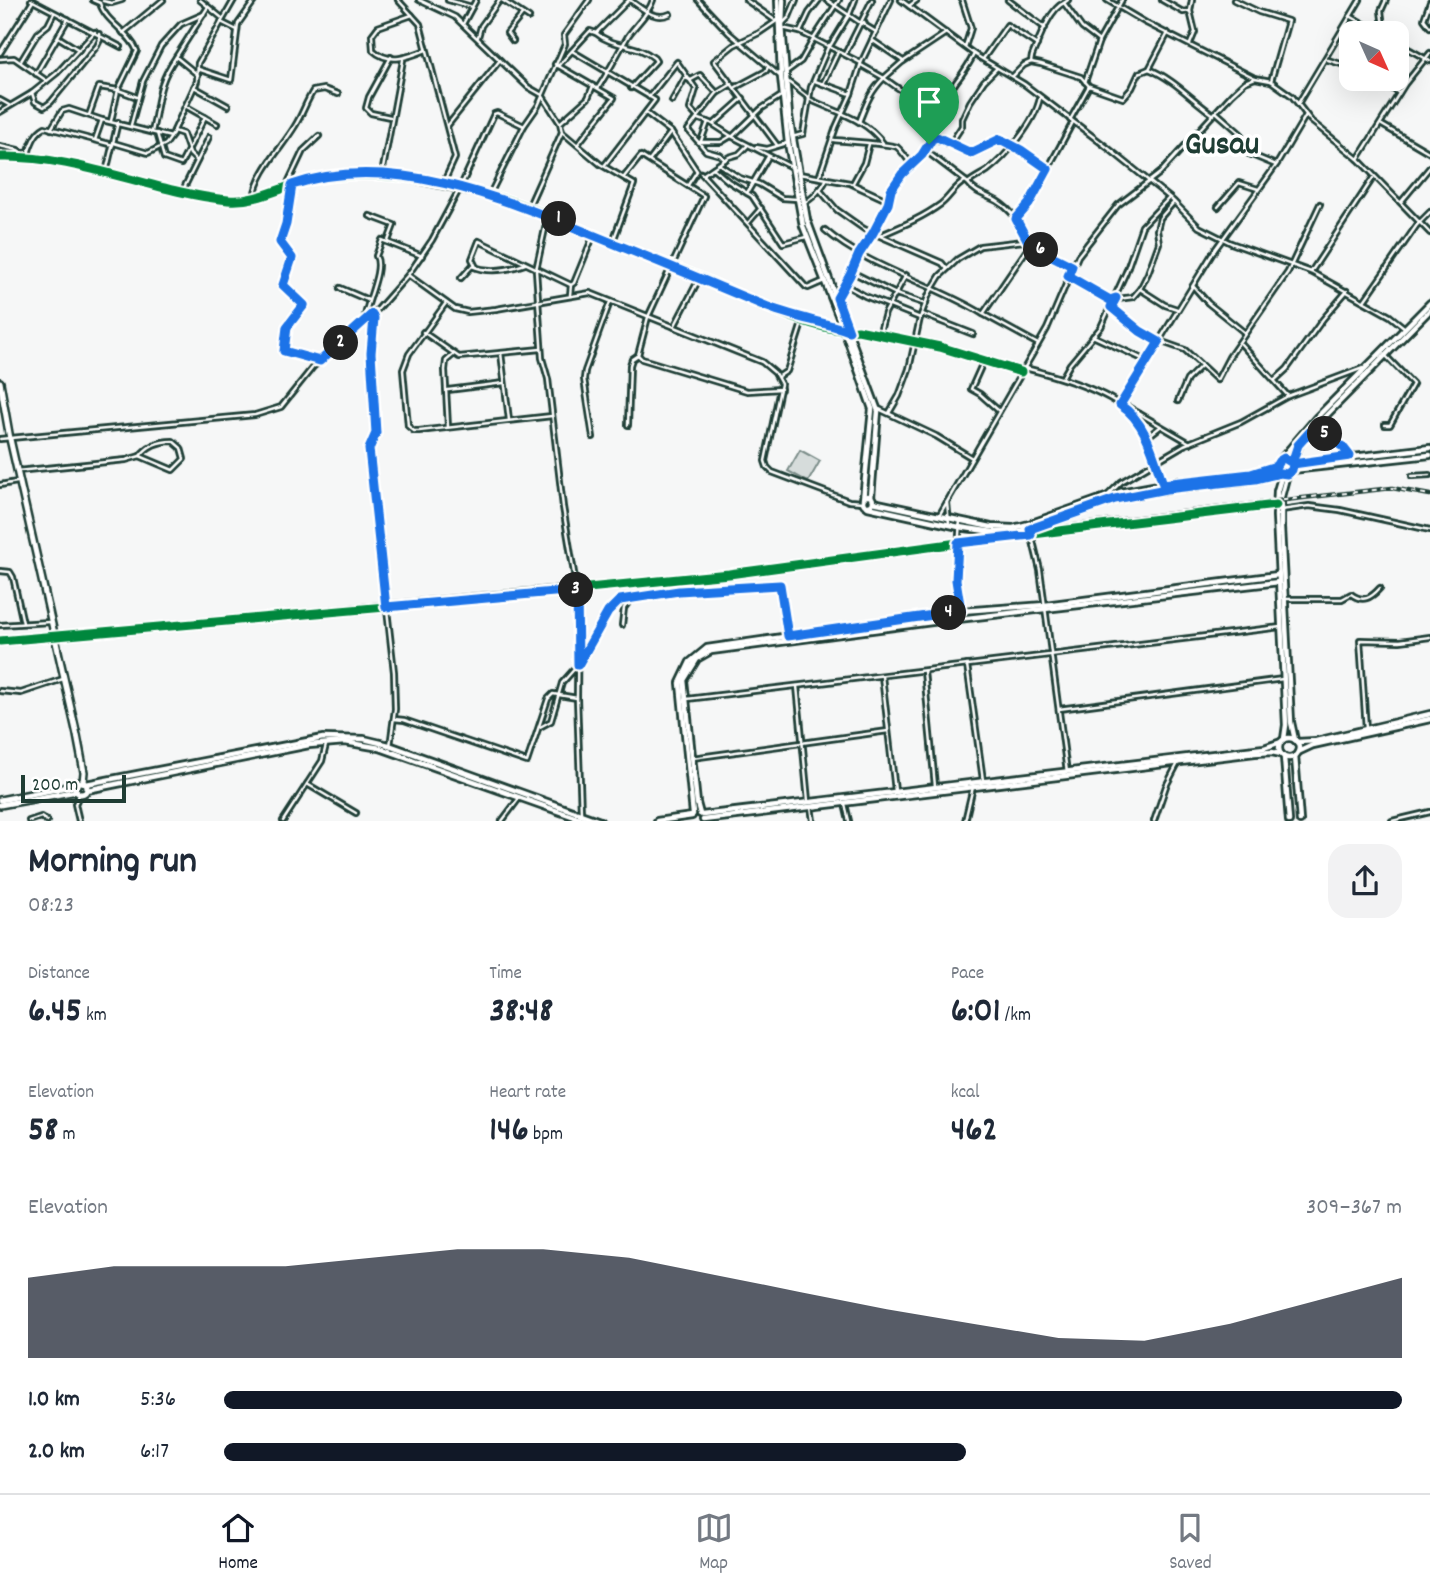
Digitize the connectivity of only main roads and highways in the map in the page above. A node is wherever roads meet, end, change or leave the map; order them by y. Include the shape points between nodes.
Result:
1 (0, 382) edge
2 (0, 803) edge

1 - 2 main road via 84,772 81,788

